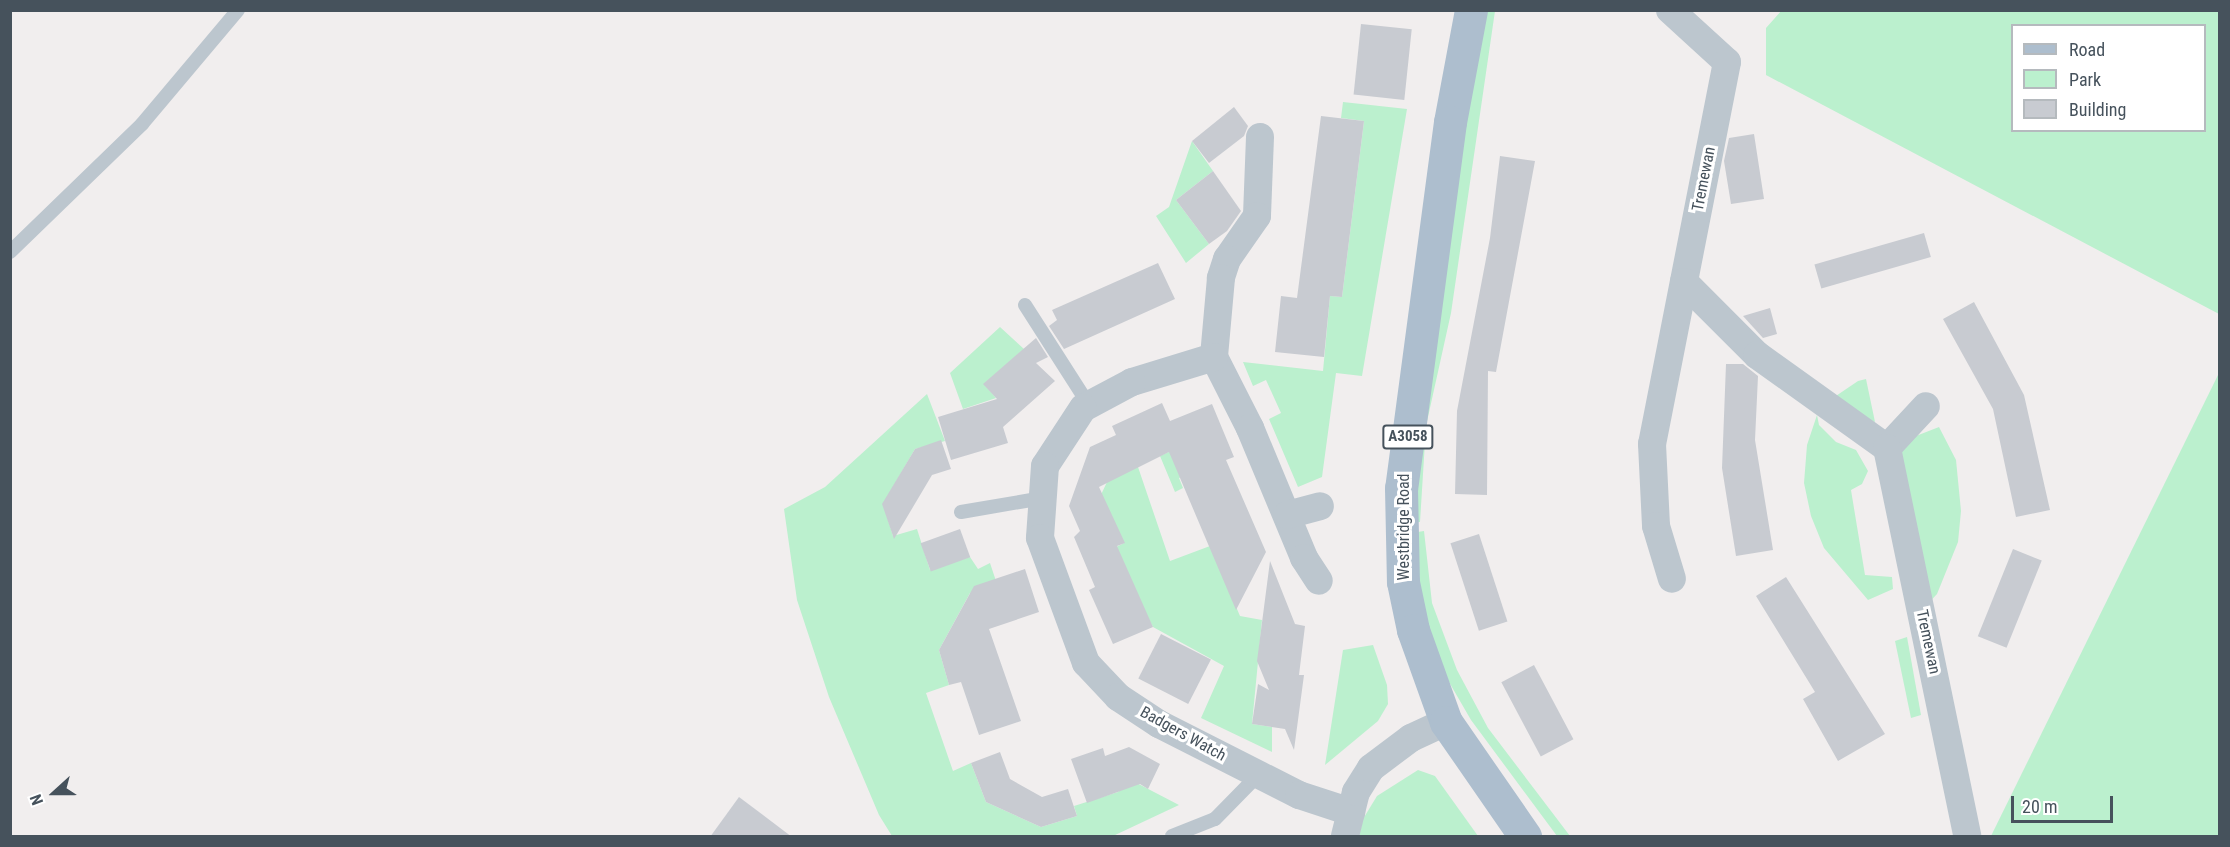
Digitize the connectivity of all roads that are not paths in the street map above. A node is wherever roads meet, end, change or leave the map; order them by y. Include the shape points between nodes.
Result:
1 (238, 10) edge
2 (1471, 10) edge
3 (1670, 10) edge
4 (1260, 137) dead end
5 (10, 252) edge
6 (1684, 282) junction
7 (1025, 305) dead end
8 (1214, 357) junction
9 (1089, 405) junction
10 (1926, 406) dead end
11 (1887, 448) junction
12 (1043, 498) junction
13 (1320, 506) dead end
14 (961, 512) dead end
15 (1287, 515) junction
16 (1672, 579) dead end
17 (1319, 580) dead end
18 (1446, 722) junction
19 (1259, 774) junction
20 (1348, 824) edge
21 (1172, 837) edge
22 (1525, 837) edge
23 (1968, 837) edge

1 - 5 lane via 142,124
2 - 18 main road, Westbridge Road / A3058 via 1450,122 1401,488 1403,582 1413,630
3 - 6 street, Tremewan via 1727,62
4 - 8 street via 1257,216 1227,260 1221,278
6 - 11 street via 1757,355
6 - 16 street, Tremewan via 1652,444 1656,526
7 - 9 lane
8 - 9 street, Badgers Watch via 1132,382
8 - 15 street
9 - 12 street, Badgers Watch via 1045,466
10 - 11 street
11 - 23 street, Tremewan
12 - 14 lane
12 - 19 street, Badgers Watch via 1040,538 1086,663 1118,696 1159,724
13 - 15 street
15 - 17 street
18 - 20 street via 1411,738 1371,768
18 - 22 main road, Westbridge Road / A3058
19 - 20 street, Badgers Watch
19 - 21 lane via 1215,819

